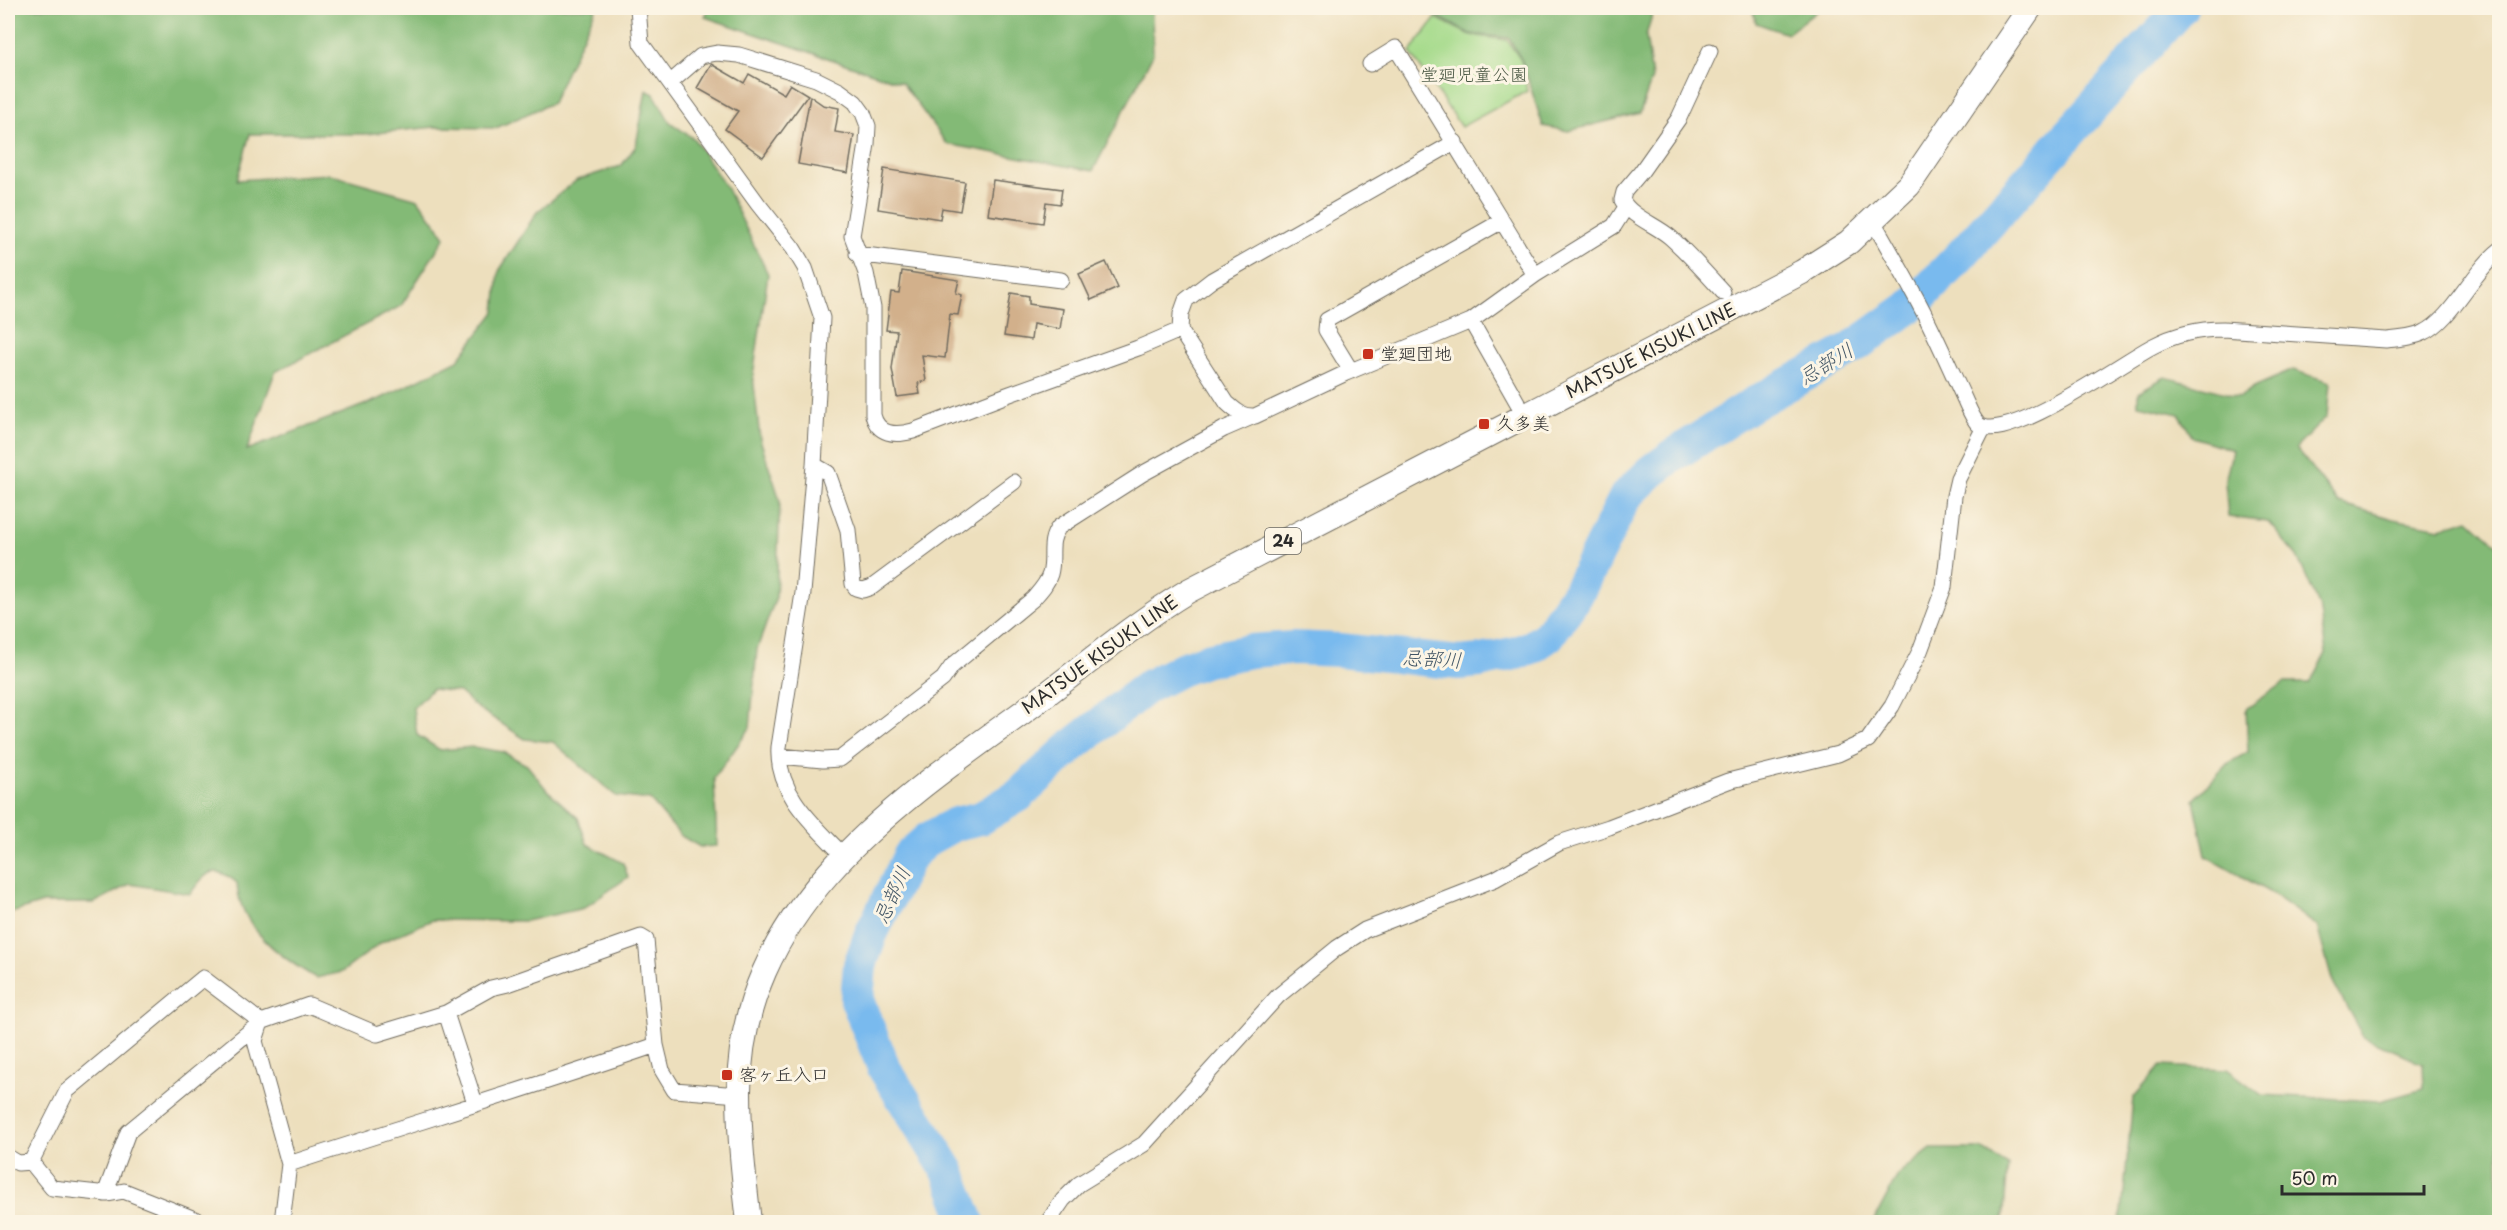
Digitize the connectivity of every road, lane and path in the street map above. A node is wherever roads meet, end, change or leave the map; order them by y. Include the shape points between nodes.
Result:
1 (638, 8) edge
2 (2030, 8) edge
3 (1710, 51) dead end
4 (1370, 64) dead end
5 (670, 83) junction
6 (1455, 142) junction
7 (1626, 207) junction
8 (1502, 221) junction
9 (1873, 221) junction
10 (2499, 250) edge
11 (858, 254) junction
12 (1535, 274) junction
13 (1061, 280) dead end
14 (1723, 292) dead end
15 (1471, 321) junction
16 (1180, 330) junction
17 (1351, 371) junction
18 (1255, 416) junction
19 (1525, 416) junction
20 (1984, 427) junction
21 (814, 465) junction
22 (1014, 482) dead end
23 (778, 756) junction
24 (843, 855) junction
25 (446, 1013) junction
26 (261, 1023) junction
27 (656, 1045) junction
28 (739, 1095) junction
29 (475, 1103) junction
30 (8, 1157) edge
31 (31, 1162) junction
32 (289, 1164) junction
33 (105, 1194) junction
34 (202, 1222) edge
35 (282, 1222) edge
36 (749, 1222) edge
37 (1048, 1222) edge

1 - 5 street via 641,43
2 - 9 main road, MATSUE KISUKI LINE / 24 via 1932,155
3 - 7 street via 1679,118 1624,192 1622,200
4 - 6 street via 1396,48
5 - 11 street via 701,56 717,52 739,55 816,80 855,102 868,126 852,227
5 - 21 street via 805,268 822,318
6 - 8 street
6 - 16 street via 1200,288 1186,300
7 - 12 street via 1614,226
7 - 14 street via 1669,237
8 - 12 street
8 - 17 street via 1327,320 1326,330
9 - 19 main road, MATSUE KISUKI LINE / 24 via 1849,242 1802,272
9 - 20 street via 1925,315 1969,409
10 - 20 street via 2475,274 2449,312 2424,333 2386,340 2223,329 2186,332 2151,347 2039,412 2005,427
11 - 13 street
11 - 16 street via 873,308 873,415 879,429 887,433 913,431
12 - 15 street
15 - 17 street
15 - 19 street
16 - 18 street via 1227,403 1245,416
17 - 18 street
18 - 23 street via 1113,490 1059,527 1052,535 1050,573 1034,599 952,666 943,679 840,759
19 - 24 main road, MATSUE KISUKI LINE / 24 via 1188,591 1146,617 961,756
20 - 37 street via 1958,479 1944,588 1920,651 1892,706 1868,740 1838,754 1728,781 1559,843 1495,879 1365,930 1336,948 1278,996 1166,1123 1144,1144 1079,1184
21 - 22 street via 828,473 848,530 853,584 863,590 872,588
21 - 23 street via 803,592
23 - 24 street via 781,776 798,807
24 - 28 main road, MATSUE KISUKI LINE / 24 via 807,897 767,966 751,1010
25 - 26 street via 377,1034 309,1005
25 - 27 street via 491,988 641,936 646,940
25 - 29 street
26 - 31 street via 203,978 67,1091
26 - 32 street via 255,1041
26 - 33 street via 128,1132
27 - 28 street via 662,1070 674,1090
27 - 29 street
28 - 36 main road, MATSUE KISUKI LINE / 24
29 - 32 street
30 - 31 street via 18,1163
31 - 33 street via 52,1188
32 - 35 street
33 - 34 street via 124,1191

